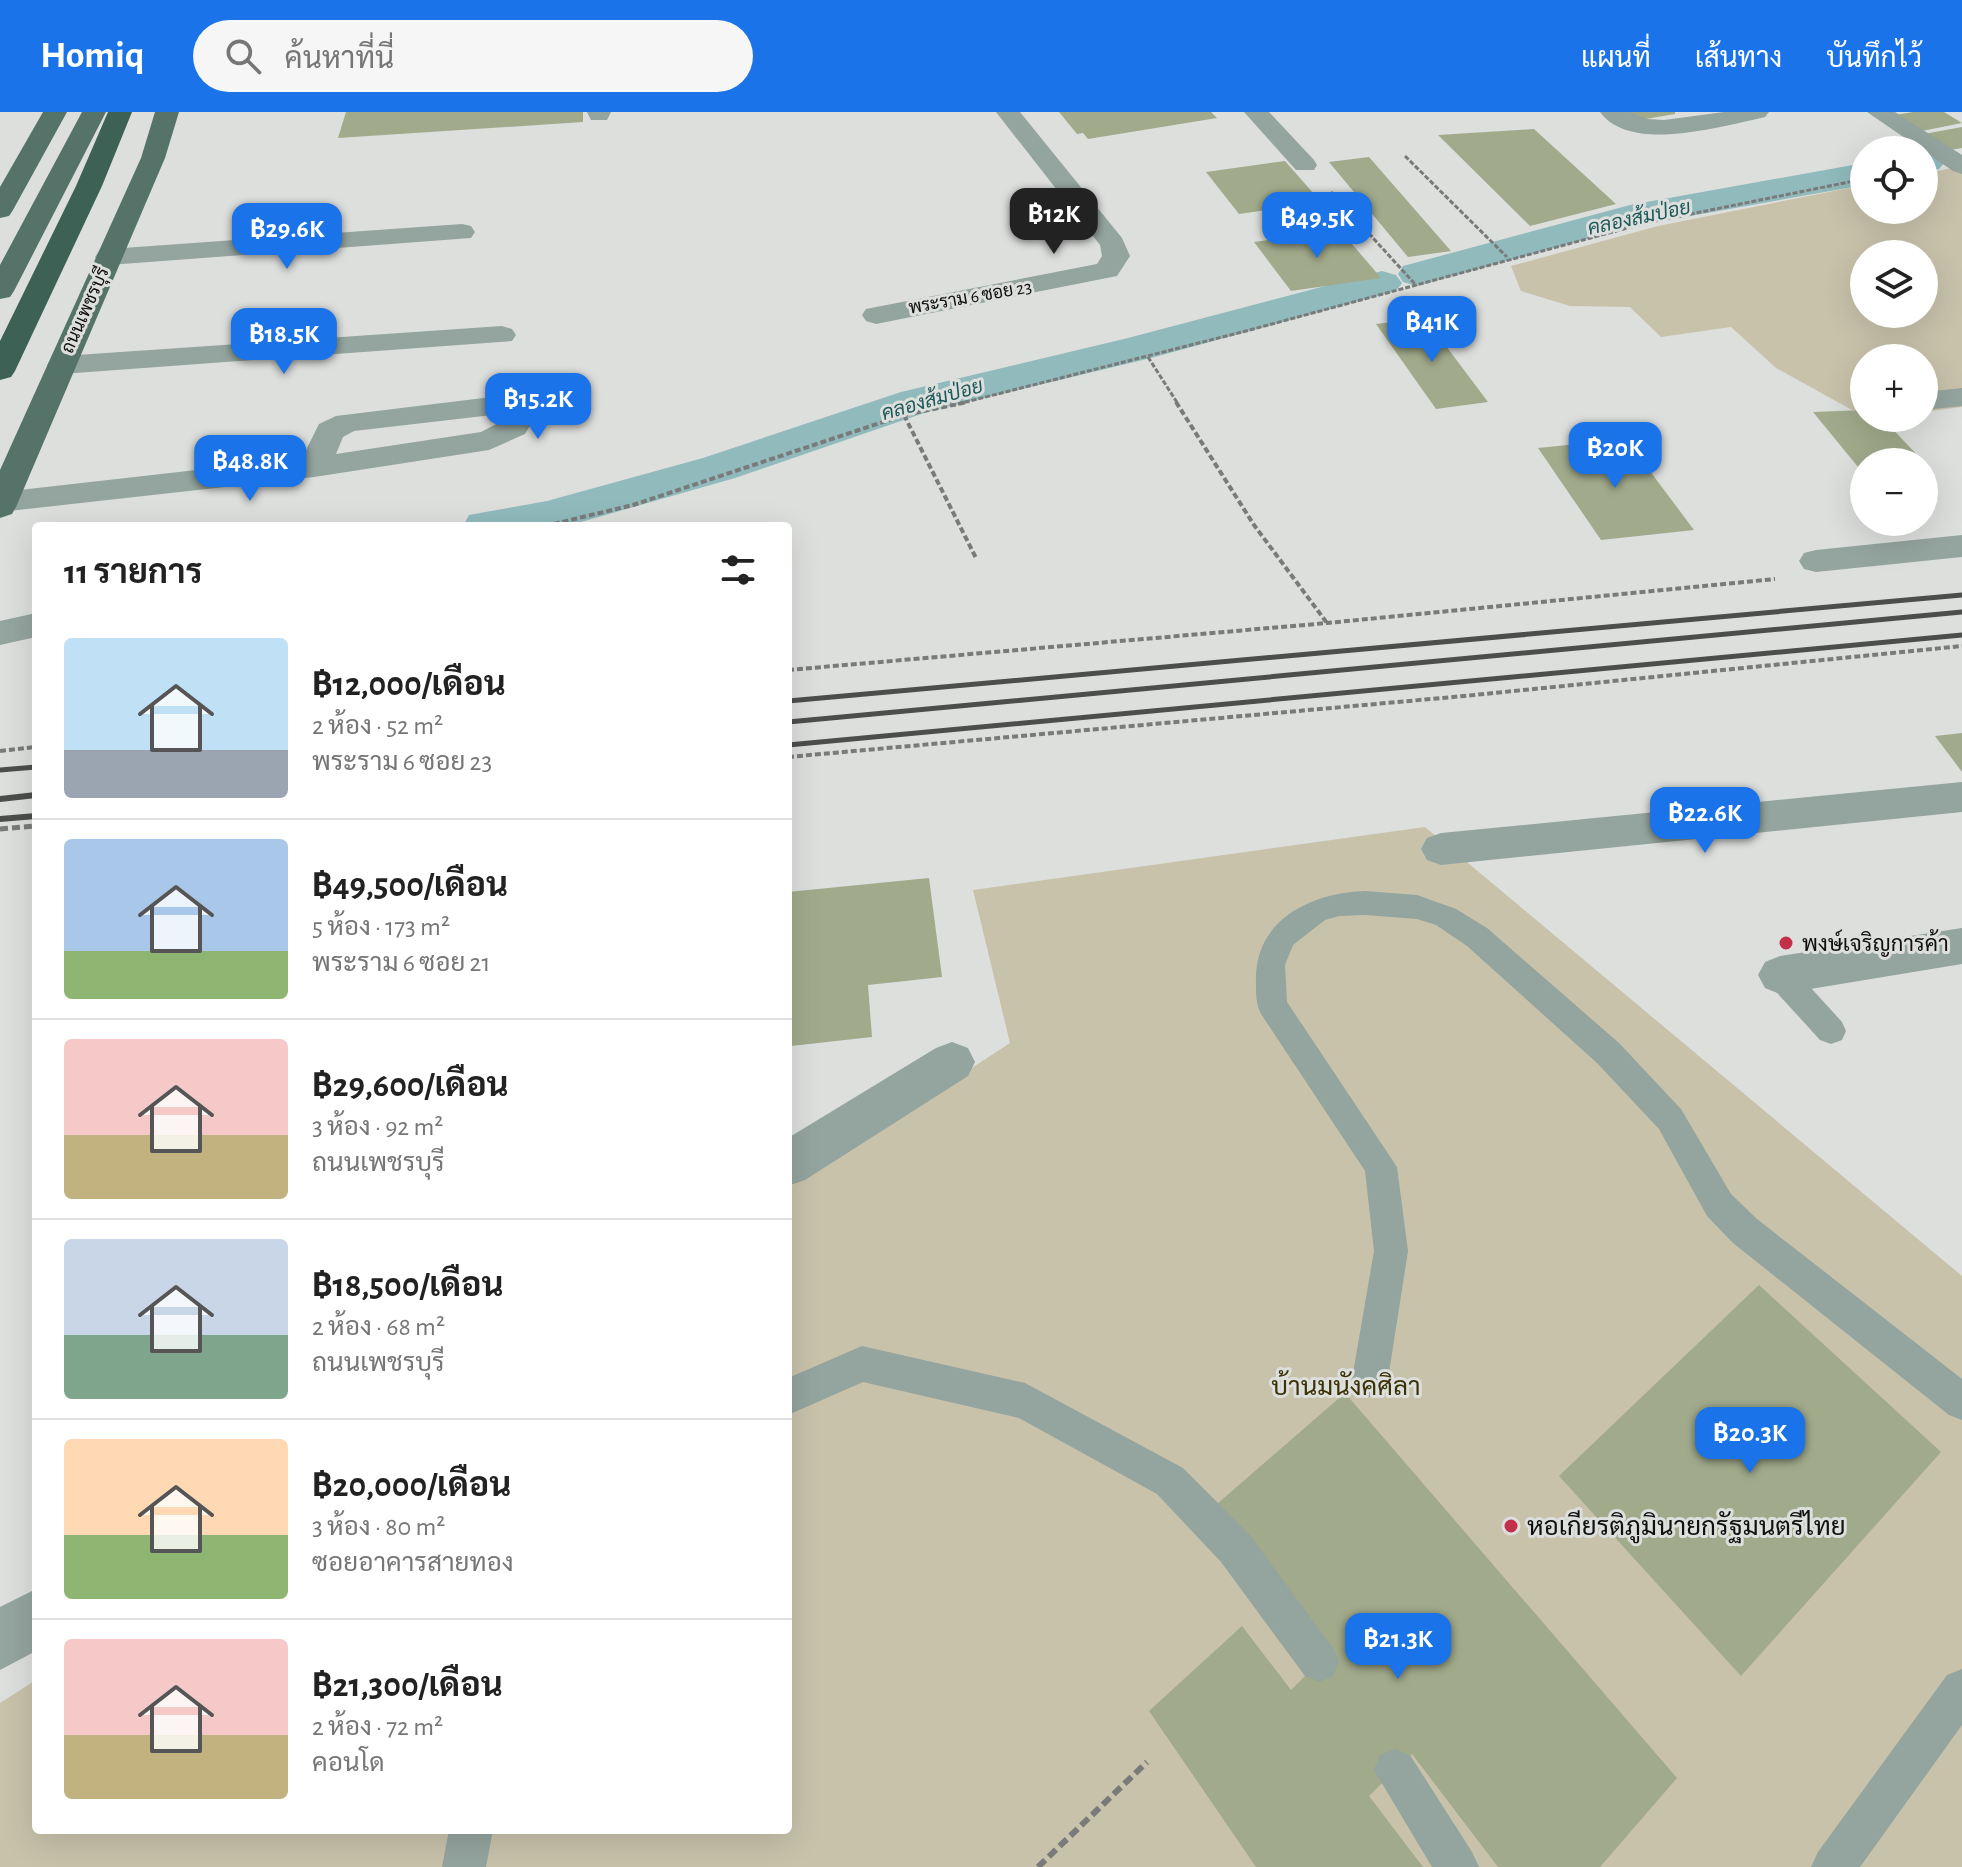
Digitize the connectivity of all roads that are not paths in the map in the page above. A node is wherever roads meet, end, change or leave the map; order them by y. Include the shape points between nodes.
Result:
1 (28, 112) edge
2 (55, 112) edge
3 (94, 112) edge
4 (120, 112) edge
5 (167, 112) edge
6 (1008, 112) edge
7 (1256, 112) edge
8 (1612, 112) edge
9 (1757, 112) edge
10 (1879, 112) edge
11 (14, 136) dead end
12 (1305, 165) road end
13 (1962, 166) edge
14 (0, 210) edge
15 (462, 232) dead end
16 (109, 257) junction
17 (0, 291) edge
18 (876, 315) dead end
19 (502, 335) dead end
20 (62, 365) junction
21 (0, 371) edge
22 (1962, 397) edge
23 (1938, 400) edge
24 (314, 467) junction
25 (1, 505) edge
26 (1962, 546) edge
27 (1816, 561) dead end
28 (32, 626) edge
29 (0, 633) edge
30 (1962, 797) edge
31 (1441, 849) dead end
32 (1953, 957) edge
33 (1780, 975) joint
34 (1831, 1031) dead end
35 (952, 1062) dead end
36 (792, 1162) edge
37 (1370, 1379) dead end
38 (792, 1395) edge
39 (1962, 1402) edge
40 (32, 1620) edge
41 (0, 1640) edge
42 (1319, 1662) dead end
43 (1962, 1690) edge
44 (1395, 1770) dead end
45 (470, 1834) edge
46 (464, 1867) edge
47 (1457, 1867) edge
48 (1833, 1867) edge

1 - 11 main road
2 - 14 main road
3 - 17 main road
4 - 21 highway
5 - 16 main road, ถนนเพชรบุรี via 153,158
6 - 18 street, พระราม 6 ซอย 23 via 1113,244 1116,256 1107,270
7 - 12 street
8 - 9 street via 1633,125 1659,128
10 - 13 street
15 - 16 street
16 - 20 main road, ถนนเพชรบุรี
19 - 20 street
20 - 25 main road, ถนนเพชรบุรี
22 - 23 street
24 - 24 street via 489,440 514,427 517,413 508,404 347,423 330,431
24 - 25 street
26 - 27 street
28 - 29 street
30 - 31 street
32 - 33 street
33 - 34 lane
35 - 36 street
37 - 39 lane via 1391,1251 1381,1167 1272,1005 1270,965 1282,937 1315,912 1365,903 1417,907 1446,917 1477,937 1608,1053 1670,1119 1719,1205 1745,1231
38 - 42 lane via 862,1364 1025,1401 1170,1481 1235,1548
40 - 41 street
43 - 48 lane
44 - 47 lane
45 - 46 lane

